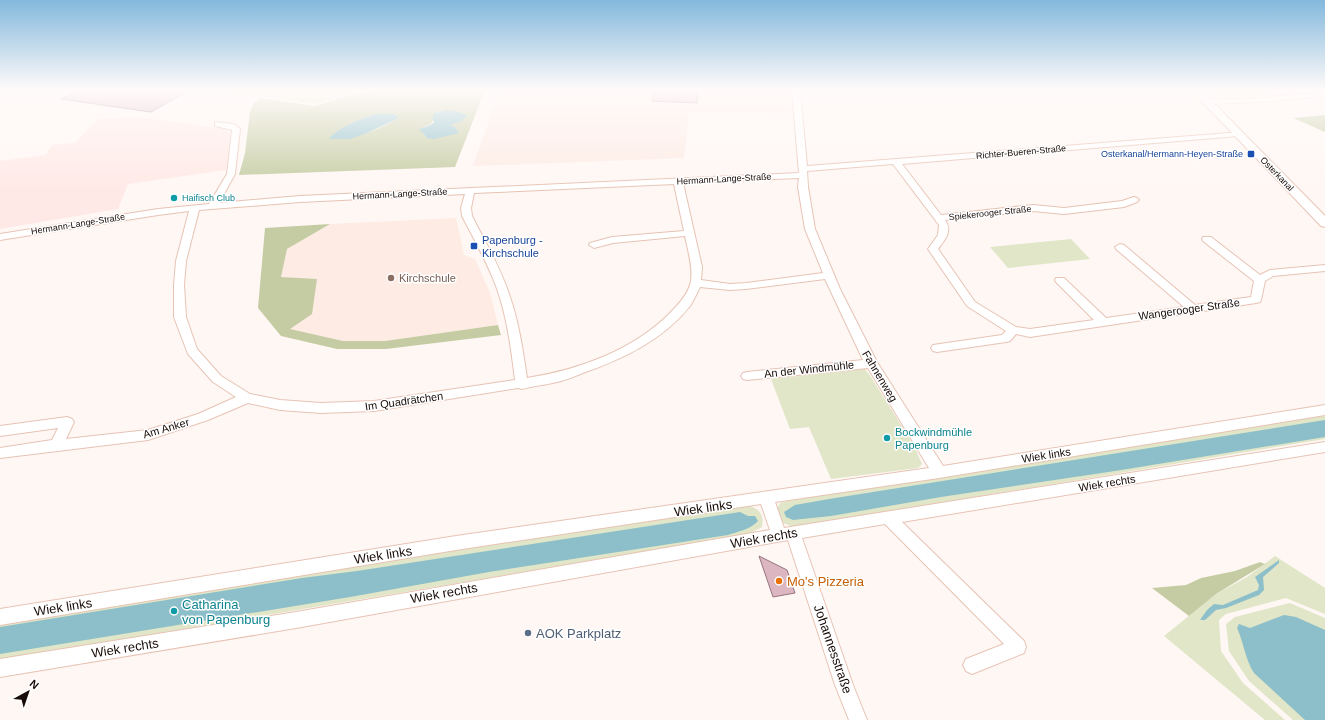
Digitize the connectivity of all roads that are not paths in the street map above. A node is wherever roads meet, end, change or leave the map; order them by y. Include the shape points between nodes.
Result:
1 (218, 124) dead end
2 (799, 124) edge
3 (1229, 124) edge
4 (1239, 134) junction
5 (896, 162) junction
6 (803, 172) junction
7 (678, 181) junction
8 (470, 191) junction
9 (1134, 200) dead end
10 (212, 206) junction
11 (195, 208) junction
12 (940, 218) junction
13 (1325, 223) edge
14 (690, 233) junction
15 (0, 237) edge
16 (1207, 239) dead end
17 (594, 245) dead end
18 (1120, 247) dead end
19 (1325, 268) edge
20 (829, 275) junction
21 (1060, 280) dead end
22 (1260, 280) junction
23 (696, 284) junction
24 (1193, 309) junction
25 (1103, 322) junction
26 (1013, 330) junction
27 (937, 348) dead end
28 (871, 363) junction
29 (747, 376) dead end
30 (522, 385) junction
31 (247, 398) junction
32 (1325, 410) edge
33 (0, 431) edge
34 (58, 445) junction
35 (1325, 446) edge
36 (0, 454) edge
37 (939, 472) junction
38 (767, 498) junction
39 (889, 519) junction
40 (786, 534) junction
41 (0, 617) edge
42 (972, 666) dead end
43 (0, 668) edge
44 (858, 720) edge

1 - 10 street via 236,129 231,174
2 - 6 street, Fahnenweg
3 - 4 main road, Osterkanal
4 - 5 street, Richter-Bueren-Straße
4 - 13 main road, Osterkanal
5 - 6 street, Richter-Bueren-Straße
5 - 12 street, Wangerooger Straße
6 - 7 street, Hermann-Lange-Straße
6 - 20 street, Fahnenweg via 810,229
7 - 8 street, Hermann-Lange-Straße
7 - 14 street, Im Quadrätchen
8 - 10 street, Hermann-Lange-Straße
8 - 30 street via 467,216 498,278 504,296
9 - 12 street, Spiekerooger Straße via 1124,204 1064,211 1033,208
10 - 11 street, Hermann-Lange-Straße
11 - 15 street, Hermann-Lange-Straße
11 - 31 street, Im Quadrätchen via 182,261 179,285 180,317 192,351 217,379
12 - 26 street, Wangerooger Straße via 945,231 933,249 971,304
14 - 17 street via 612,240
14 - 23 street, Im Quadrätchen via 697,267
16 - 22 street
18 - 24 street
19 - 22 street via 1270,273
20 - 23 street via 746,286
20 - 28 street, Fahnenweg
21 - 25 street
22 - 24 street, Wangerooger Straße via 1256,300
23 - 30 street, Im Quadrätchen via 686,303 667,323 622,353 558,378
24 - 25 street, Wangerooger Straße
25 - 26 street, Wangerooger Straße via 1030,333
26 - 27 street via 1006,338
28 - 29 street, An der Windmühle
28 - 37 street, Fahnenweg
30 - 31 street, Im Quadrätchen via 374,406 321,408 280,405
31 - 34 street, Am Anker via 203,417 148,435
32 - 37 street, Wiek links
33 - 34 street via 67,422
34 - 36 street, Am Anker
35 - 39 street, Wiek rechts
37 - 38 street, Wiek links
38 - 40 street
38 - 41 street, Wiek links via 456,543
39 - 40 street, Wiek rechts
39 - 42 street via 1018,647
40 - 43 street, Wiek rechts via 296,620
40 - 44 street, Johannesstraße

